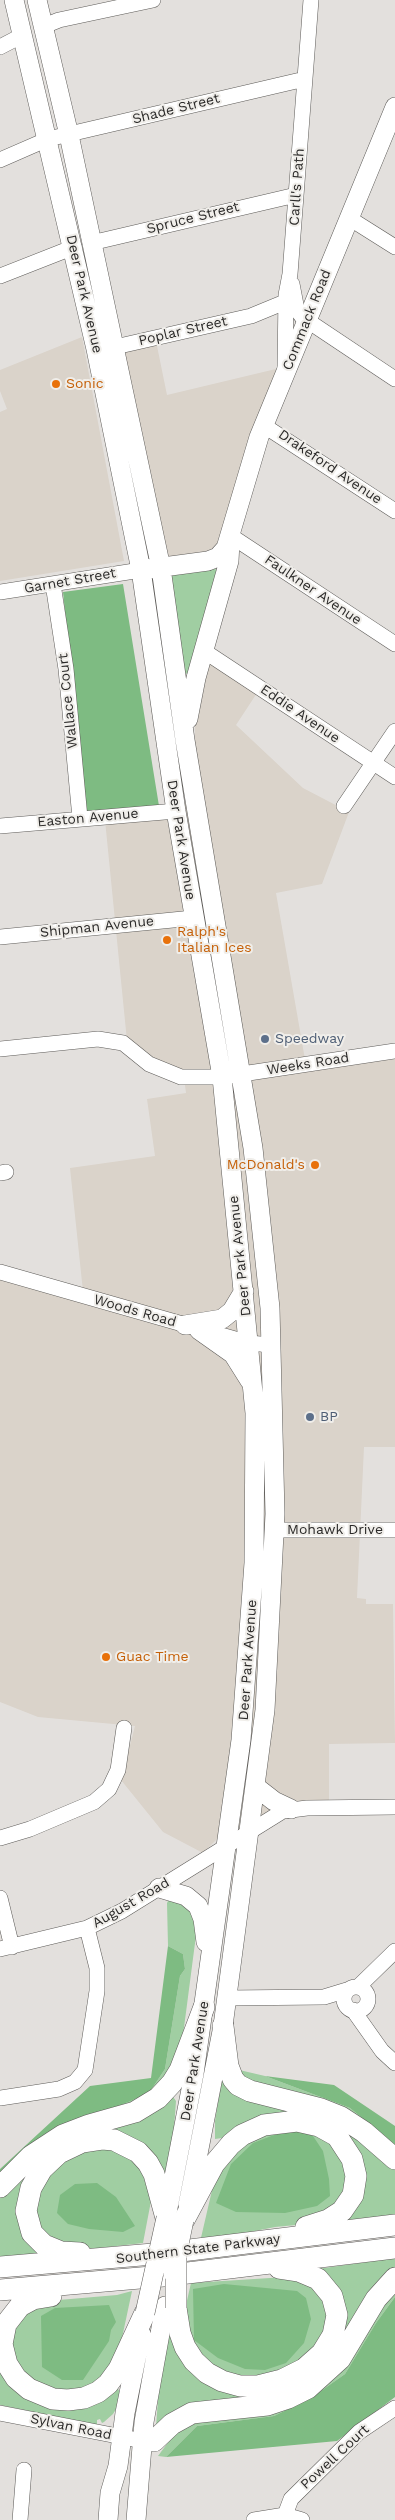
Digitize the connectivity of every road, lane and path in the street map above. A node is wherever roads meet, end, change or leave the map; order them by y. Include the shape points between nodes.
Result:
1 (14, 0) edge
2 (37, 0) edge
3 (153, 0) edge
4 (311, 0) edge
5 (44, 26) junction
6 (23, 35) junction
7 (0, 47) edge
8 (305, 79) junction
9 (395, 107) edge
10 (69, 134) junction
11 (48, 139) junction
12 (0, 160) edge
13 (296, 195) junction
14 (349, 218) junction
15 (82, 245) junction
16 (395, 247) edge
17 (290, 274) junction
18 (0, 276) edge
19 (285, 302) junction
20 (251, 316) junction
21 (307, 320) junction
22 (285, 324) junction
23 (115, 347) junction
24 (285, 373) junction
25 (395, 379) edge
26 (263, 425) junction
27 (395, 511) edge
28 (231, 536) junction
29 (161, 568) junction
30 (141, 570) junction
31 (53, 584) junction
32 (0, 592) edge
33 (395, 644) edge
34 (204, 651) junction
35 (395, 731) edge
36 (185, 740) junction
37 (373, 763) junction
38 (395, 778) edge
39 (344, 806) dead end
40 (176, 812) junction
41 (80, 818) junction
42 (0, 826) edge
43 (193, 918) junction
44 (0, 937) edge
45 (0, 1049) edge
46 (395, 1051) edge
47 (242, 1074) junction
48 (222, 1077) junction
49 (0, 1272) edge
50 (244, 1290) junction
51 (192, 1328) junction
52 (249, 1344) junction
53 (271, 1345) junction
54 (253, 1389) junction
55 (274, 1530) junction
56 (395, 1530) edge
57 (124, 1728) dead end
58 (256, 1787) junction
59 (395, 1808) edge
60 (291, 1809) junction
61 (250, 1830) junction
62 (0, 1838) edge
63 (227, 1844) junction
64 (159, 1888) junction
65 (0, 1898) edge
66 (87, 1928) junction
67 (6, 1948) edge
68 (395, 1951) edge
69 (208, 1972) junction
70 (228, 1998) junction
71 (356, 1999) junction
72 (204, 2007) junction
73 (223, 2026) junction
74 (395, 2063) edge
75 (0, 2098) edge
76 (395, 2159) edge
77 (0, 2187) edge
78 (175, 2219) junction
79 (395, 2225) edge
80 (267, 2241) junction
81 (395, 2248) edge
82 (127, 2257) junction
83 (176, 2258) joint
84 (259, 2264) junction
85 (0, 2267) edge
86 (395, 2278) edge
87 (103, 2282) junction
88 (0, 2290) edge
89 (171, 2307) junction
90 (146, 2313) junction
91 (395, 2408) edge
92 (0, 2412) edge
93 (131, 2439) junction
94 (118, 2466) junction
95 (24, 2470) dead end
96 (285, 2515) junction
97 (20, 2520) edge
98 (108, 2520) edge
99 (116, 2520) edge
100 (136, 2520) edge
101 (254, 2520) edge
102 (302, 2520) edge

1 - 6 main road, Deer Park Avenue
2 - 5 main road, Deer Park Avenue
3 - 5 street
4 - 8 street, Carll's Path
5 - 10 main road, Deer Park Avenue
6 - 7 street
6 - 11 main road, Deer Park Avenue
8 - 10 street, Shade Street
8 - 13 street, Carll's Path
9 - 14 main road, Commack Road
10 - 11 street, Shade Street
10 - 15 main road, Deer Park Avenue
11 - 12 street, Shade Street
11 - 15 main road, Deer Park Avenue
13 - 15 street, Spruce Street
13 - 17 street, Carll's Path
14 - 16 street
14 - 21 main road, Commack Road
15 - 18 street, Spruce Street
15 - 23 main road, Deer Park Avenue
15 - 30 main road, Deer Park Avenue
17 - 19 street, Carll's Path
17 - 21 street via 298,310
19 - 20 street, Poplar Street
19 - 22 street, Carll's Path
20 - 22 street, Poplar Street via 273,316
20 - 23 street, Poplar Street
21 - 24 main road, Commack Road
21 - 25 street
22 - 24 street, Carll's Path
23 - 29 main road, Deer Park Avenue
24 - 26 main road, Commack Road
26 - 27 street, Drakeford Avenue
26 - 28 main road, Commack Road
28 - 29 main road, Commack Road via 224,552 213,560
28 - 33 street, Faulkner Avenue
28 - 34 main road, Commack Road via 229,561
29 - 30 main road, Commack Road
29 - 36 main road, Deer Park Avenue
30 - 31 street, Garnet Street
30 - 40 main road, Deer Park Avenue
31 - 32 street, Garnet Street
31 - 41 street, Wallace Court via 66,669
34 - 36 main road, Commack Road via 192,694
34 - 37 street, Eddie Avenue
35 - 37 street
36 - 47 main road, Deer Park Avenue
37 - 38 street, Eddie Avenue
37 - 39 street
40 - 41 street, Easton Avenue
40 - 43 main road, Deer Park Avenue
41 - 42 street, Easton Avenue
43 - 44 street, Shipman Avenue
43 - 48 main road, Deer Park Avenue
45 - 48 street, Weeks Road via 98,1038 123,1043 149,1064 181,1077
46 - 47 street, Weeks Road
47 - 48 street, Weeks Road
47 - 53 main road, Deer Park Avenue via 253,1148
48 - 50 main road, Deer Park Avenue
49 - 51 street, Woods Road
50 - 51 main road via 232,1311 222,1318
50 - 52 main road, Deer Park Avenue
51 - 52 street, Woods Road
51 - 54 main road via 233,1354 244,1368
52 - 53 street, Woods Road
52 - 54 main road, Deer Park Avenue
53 - 55 main road, Deer Park Avenue
54 - 63 main road, Deer Park Avenue via 256,1470 251,1621 241,1740
55 - 56 street, Mohawk Drive
55 - 58 main road, Deer Park Avenue via 267,1682
57 - 62 street via 118,1770 109,1789 94,1802
58 - 60 main road
58 - 61 main road, Deer Park Avenue
59 - 60 street
60 - 61 street, August Road
61 - 63 street, August Road
61 - 70 main road, Deer Park Avenue
63 - 64 street, August Road
63 - 69 main road, Deer Park Avenue
64 - 66 street, August Road
64 - 69 main road via 186,1896 200,1910
65 - 67 street
66 - 67 street, August Road
66 - 75 street via 97,1968 97,1991 85,2070 75,2082 59,2089
68 - 71 street via 385,1958
69 - 72 main road, Deer Park Avenue
70 - 71 street
70 - 73 main road, Deer Park Avenue
71 - 74 street via 368,2030
72 - 77 highway via 180,2070 158,2098 135,2112 55,2139 24,2162
72 - 78 main road, Deer Park Avenue
73 - 76 highway via 228,2066 238,2085 341,2117
73 - 78 main road, Deer Park Avenue via 213,2088
78 - 80 highway via 217,2158 242,2135 264,2125 289,2121 325,2128 342,2141 352,2159 356,2176 351,2199 342,2211 328,2220
78 - 82 highway via 144,2157 127,2145 108,2139 89,2140 67,2148 48,2163 34,2182 27,2200 26,2217 36,2238 61,2252
78 - 83 main road, Deer Park Avenue, bridge
78 - 90 main road, Deer Park Avenue, bridge
79 - 80 highway, Southern State Parkway
80 - 82 highway, Southern State Parkway
81 - 84 highway, Southern State Parkway
82 - 85 highway, Southern State Parkway
83 - 89 highway, bridge
84 - 87 highway, Southern State Parkway
84 - 89 highway via 313,2275 324,2284 335,2302 337,2322 330,2341 316,2359 297,2374 249,2386 231,2384 214,2377 200,2367 185,2348
86 - 93 highway via 368,2310 340,2359 308,2388 267,2405 192,2413 172,2424 154,2441
87 - 88 highway, Southern State Parkway
87 - 90 highway via 61,2296 33,2299 14,2312 4,2330 3,2350 11,2371 22,2384 44,2397 61,2400 84,2398 98,2392 119,2370
89 - 93 main road, Deer Park Avenue
90 - 93 main road, Deer Park Avenue
91 - 96 street, Powell Court via 359,2432 291,2499
92 - 93 street, Sylvan Road
93 - 94 main road, Deer Park Avenue
93 - 100 main road, Deer Park Avenue
94 - 98 main road, Deer Park Avenue via 110,2493
94 - 99 main road
95 - 97 street
96 - 101 street
96 - 102 street

